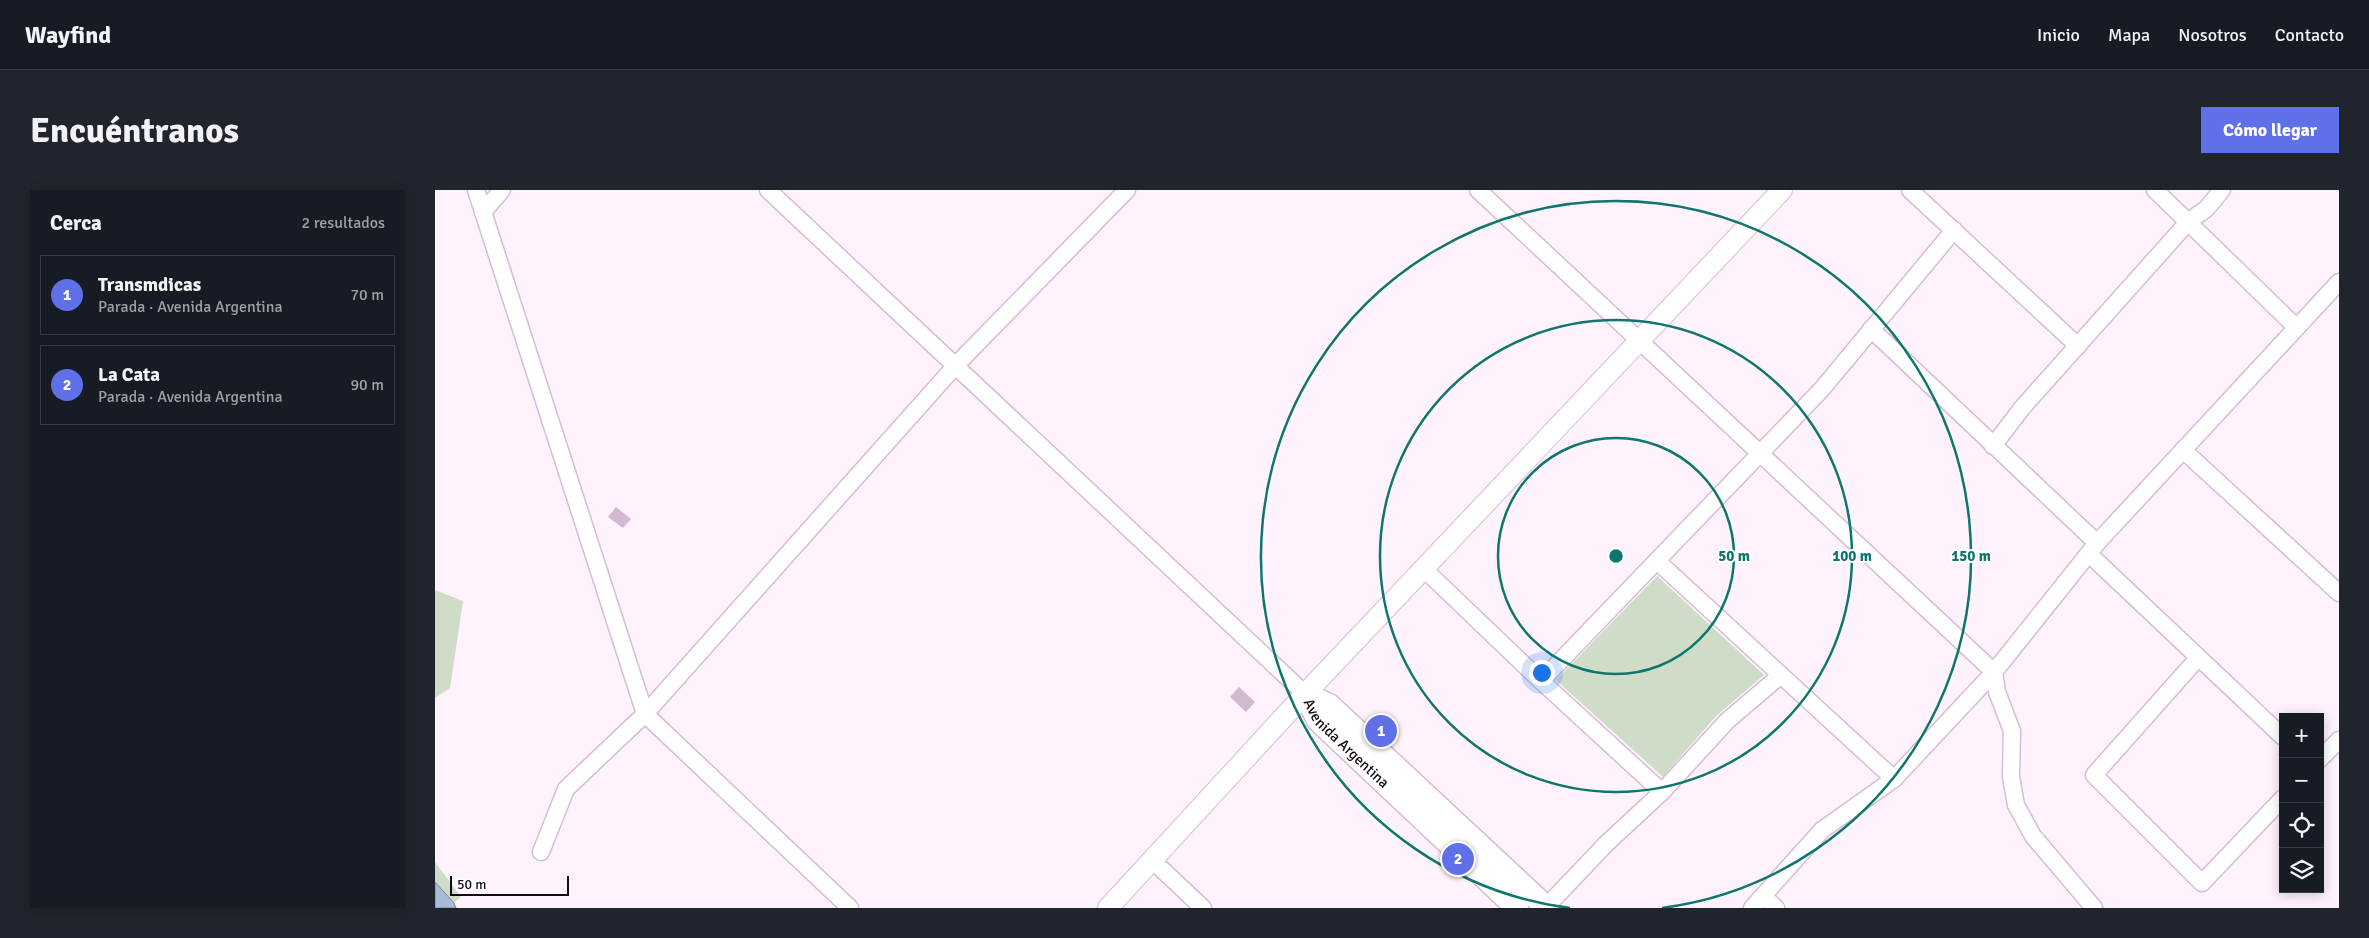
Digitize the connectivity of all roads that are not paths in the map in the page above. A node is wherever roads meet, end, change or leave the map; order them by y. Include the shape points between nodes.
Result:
1 (476, 190) edge
2 (502, 190) edge
3 (768, 190) edge
4 (1127, 190) edge
5 (1478, 190) edge
6 (1782, 190) edge
7 (1910, 190) edge
8 (2155, 190) edge
9 (2222, 190) edge
10 (483, 212) junction
11 (2189, 221) junction
12 (1954, 230) junction
13 (2339, 282) edge
14 (2296, 327) junction
15 (1871, 329) junction
16 (1639, 342) junction
17 (2078, 346) junction
18 (957, 364) junction
19 (1993, 446) junction
20 (2183, 450) junction
21 (1759, 454) junction
22 (2093, 548) junction
23 (1657, 560) junction
24 (1425, 570) junction
25 (2339, 593) edge
26 (2198, 658) junction
27 (1994, 672) junction
28 (1781, 675) junction
29 (1541, 681) junction
30 (1305, 694) junction
31 (645, 714) junction
32 (2279, 733) edge
33 (2339, 740) edge
34 (2321, 758) edge
35 (1894, 779) junction
36 (1662, 792) junction
37 (2279, 802) edge
38 (541, 852) dead end
39 (1152, 860) junction
40 (1763, 896) junction
41 (849, 908) edge
42 (1108, 908) edge
43 (1203, 908) edge
44 (1517, 908) edge
45 (1546, 908) edge
46 (1752, 908) edge
47 (1776, 908) edge
48 (2094, 908) edge

1 - 10 street
2 - 10 street
3 - 18 street
4 - 18 street
5 - 16 street
6 - 16 street
7 - 12 street
8 - 11 street
9 - 11 street via 2206,209
10 - 31 street
11 - 14 street
11 - 17 street
12 - 15 street
12 - 17 street
13 - 14 street
14 - 20 street
15 - 19 street
15 - 21 street via 1822,389
16 - 21 street
16 - 24 street
17 - 19 street via 2022,408
18 - 30 street
18 - 31 street
19 - 22 street
20 - 22 street
20 - 25 street
21 - 23 street
21 - 27 street
22 - 26 street
22 - 27 street
23 - 28 street
23 - 29 street
24 - 29 street
24 - 30 street
26 - 32 street
26 - 37 street via 2094,774 2202,883
27 - 35 street
27 - 48 street via 1997,692 2012,731 2011,777 2016,805 2033,836
28 - 35 street
28 - 36 street via 1727,720
29 - 36 street
30 - 39 street
30 - 44 main road, Avenida Argentina via 1318,720
30 - 45 main road, Avenida Argentina via 1329,705
31 - 38 street via 566,789
31 - 41 street
33 - 34 street
35 - 40 street via 1822,830
36 - 45 street via 1607,843
39 - 42 street
39 - 43 street
40 - 46 street
40 - 47 street

